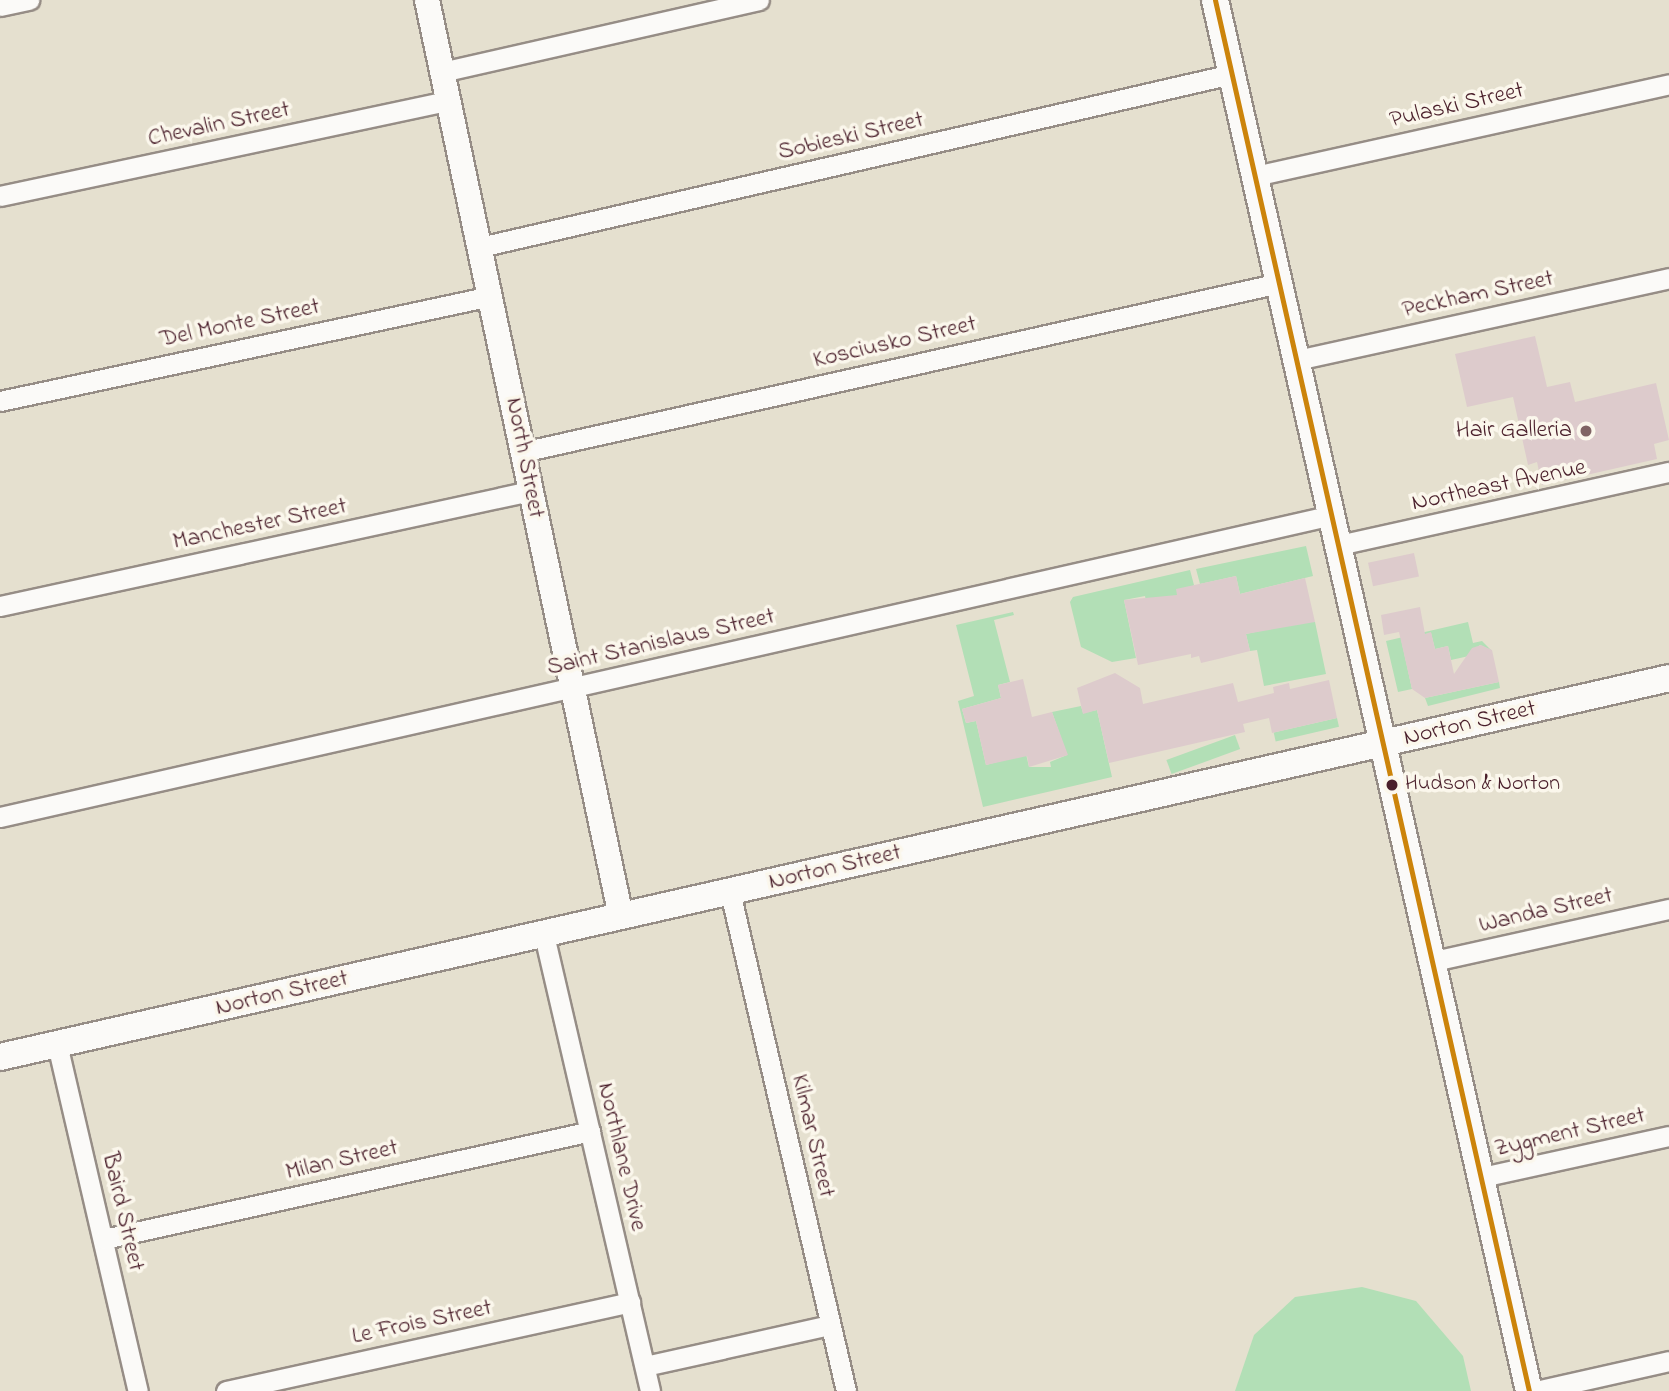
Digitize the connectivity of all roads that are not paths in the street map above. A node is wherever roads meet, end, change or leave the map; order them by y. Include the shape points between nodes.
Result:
1 (29, 0) edge
2 (427, 0) edge
3 (759, 0) edge
4 (1215, 0) edge
5 (0, 6) edge
6 (442, 72) junction
7 (1232, 74) junction
8 (1669, 84) edge
9 (448, 101) junction
10 (1255, 176) junction
11 (0, 197) edge
12 (480, 247) junction
13 (1669, 278) edge
14 (1279, 283) junction
15 (491, 296) junction
16 (1297, 360) junction
17 (0, 401) edge
18 (522, 452) junction
19 (1669, 472) edge
20 (530, 491) junction
21 (1332, 515) junction
22 (1339, 545) junction
23 (0, 606) edge
24 (1669, 678) edge
25 (571, 689) junction
26 (1385, 744) junction
27 (0, 817) edge
28 (730, 892) junction
29 (1669, 909) edge
30 (621, 917) junction
31 (544, 935) junction
32 (1434, 961) junction
33 (57, 1044) junction
34 (0, 1057) edge
35 (590, 1131) junction
36 (1669, 1136) edge
37 (1482, 1177) junction
38 (104, 1239) junction
39 (629, 1302) junction
40 (830, 1325) junction
41 (1669, 1361) edge
42 (645, 1366) junction
43 (138, 1391) edge
44 (226, 1391) edge
45 (650, 1391) edge
46 (846, 1391) edge
47 (1529, 1391) edge
48 (1536, 1391) edge

1 - 5 street
2 - 6 street, North Street
3 - 6 street
4 - 7 main road
6 - 9 street, North Street
7 - 10 main road
7 - 12 street, Sobieski Street
8 - 10 street, Pulaski Street
9 - 11 street, Chevalin Street
9 - 12 street, North Street
10 - 14 main road
12 - 15 street, North Street
13 - 16 street, Peckham Street
14 - 16 main road
14 - 18 street, Kosciusko Street
15 - 17 street, Del Monte Street
15 - 18 street, North Street
16 - 21 main road
18 - 20 street, North Street
19 - 22 street, Northeast Avenue
20 - 23 street, Manchester Street
20 - 25 street, North Street
21 - 22 main road
21 - 25 street, Saint Stanislaus Street
22 - 26 main road
24 - 26 main road, Norton Street
25 - 27 street, Saint Stanislaus Street
25 - 30 street, North Street
26 - 28 main road, Norton Street
26 - 32 main road
28 - 30 main road, Norton Street
28 - 40 street, Kilmar Street
29 - 32 street, Wanda Street
30 - 31 main road, Norton Street
31 - 33 main road, Norton Street
31 - 35 street, Northlane Drive
32 - 37 main road
33 - 34 main road, Norton Street
33 - 38 street, Baird Street
35 - 38 street, Milan Street
35 - 39 street, Northlane Drive
36 - 37 street, Zygment Street
37 - 47 main road
38 - 43 street, Baird Street
39 - 42 street, Northlane Drive
39 - 44 street, Le Frois Street
40 - 42 street
40 - 46 street, Kilmar Street
41 - 48 street
42 - 45 street, Northlane Drive

